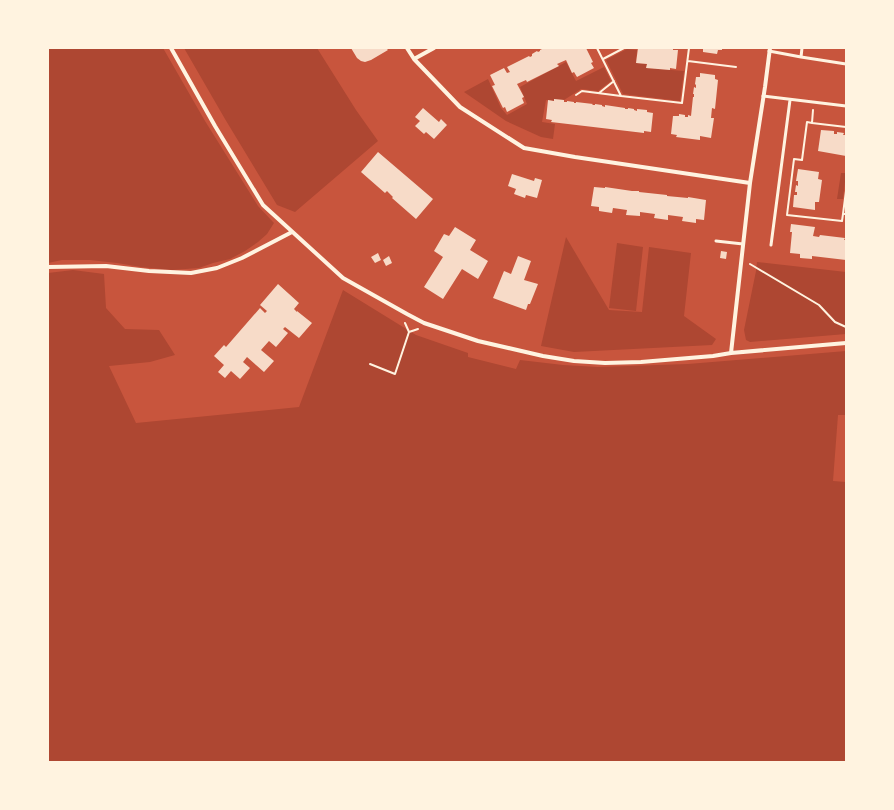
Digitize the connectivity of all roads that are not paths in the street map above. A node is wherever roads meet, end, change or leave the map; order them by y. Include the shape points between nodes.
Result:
1 (171, 48) edge
2 (407, 48) edge
3 (434, 48) edge
4 (802, 48) edge
5 (769, 50) edge
6 (801, 57) junction
7 (414, 58) junction
8 (846, 64) edge
9 (763, 96) junction
10 (790, 100) junction
11 (846, 106) edge
12 (750, 183) junction
13 (292, 232) junction
14 (716, 241) dead end
15 (743, 244) junction
16 (771, 245) dead end
17 (48, 266) edge
18 (846, 343) edge
19 (731, 353) junction

1 - 13 street via 263,205
2 - 7 street
3 - 7 street
4 - 6 lane
5 - 6 lane
5 - 9 street
6 - 8 lane
7 - 12 street via 460,107 524,148
9 - 10 lane
9 - 12 street
10 - 11 lane
10 - 16 lane
12 - 15 street
13 - 17 street via 242,258 217,268 191,273 106,266
13 - 19 street via 343,278 424,323 478,341 574,361 641,362
14 - 15 lane
15 - 19 street
18 - 19 street

